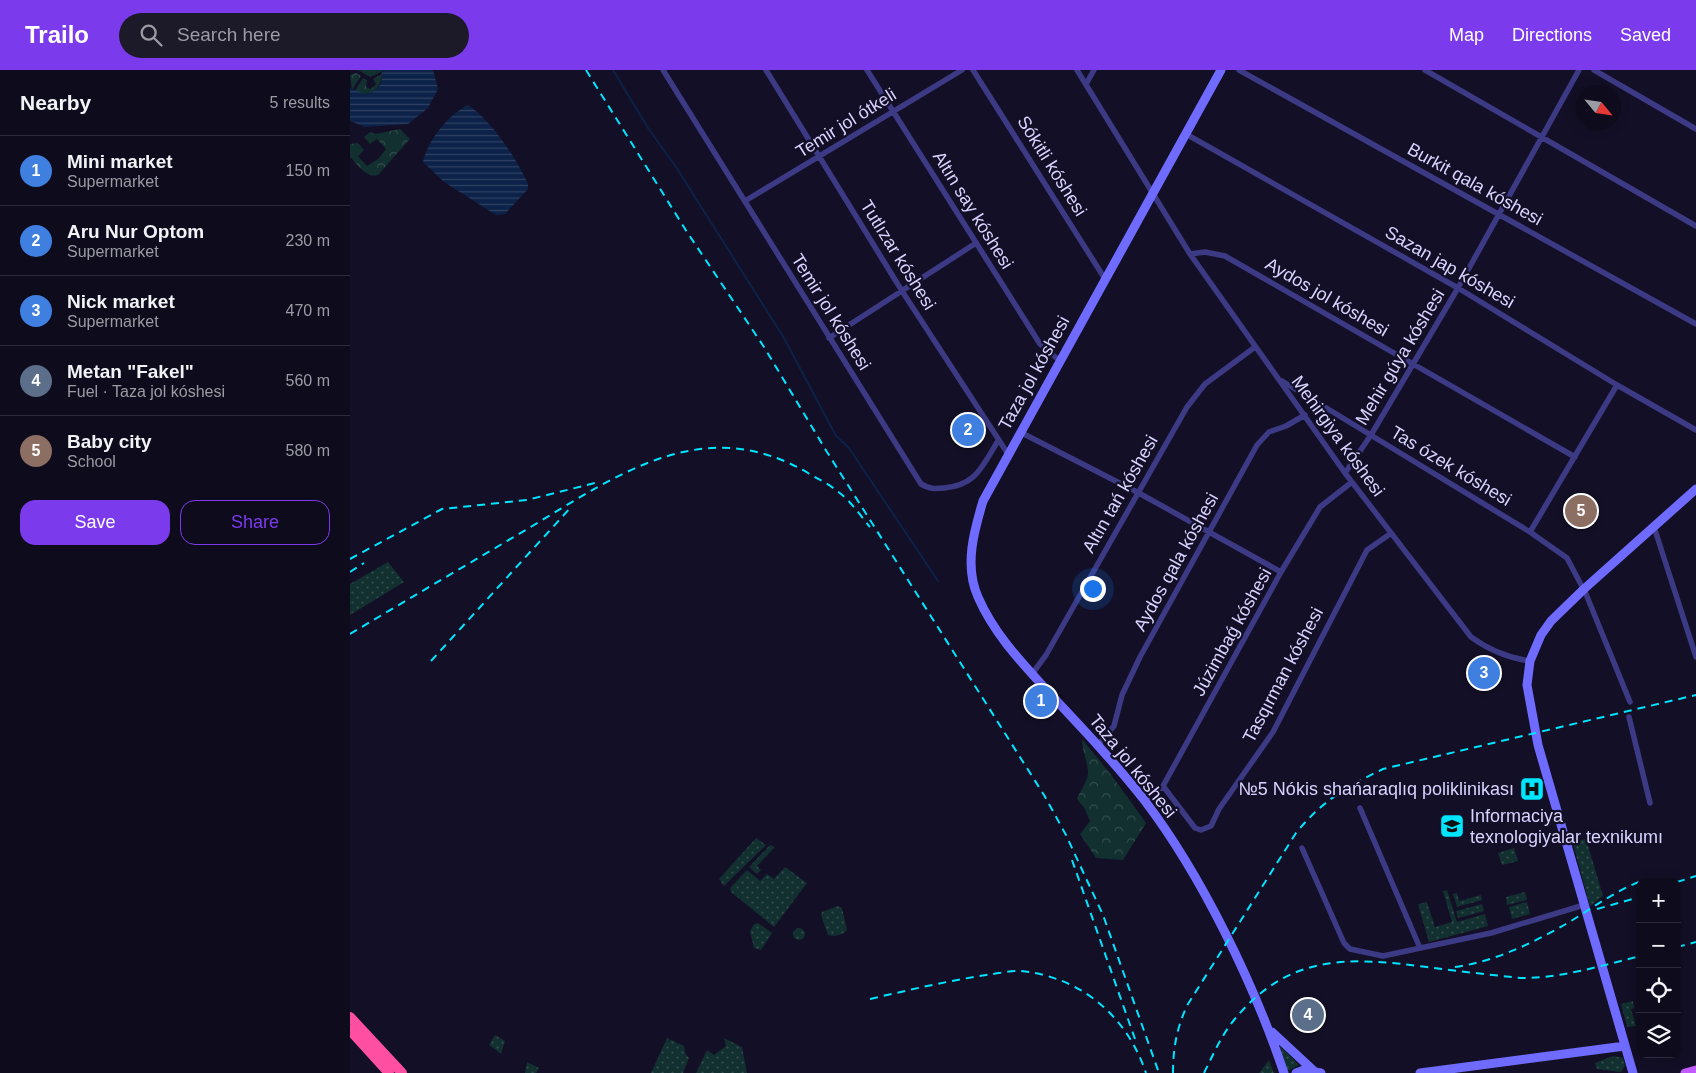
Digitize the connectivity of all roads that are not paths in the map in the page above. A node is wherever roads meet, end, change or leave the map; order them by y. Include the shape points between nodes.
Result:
1 (663, 70) edge
2 (766, 70) edge
3 (867, 70) edge
4 (962, 70) edge
5 (973, 70) edge
6 (1077, 70) edge
7 (1094, 70) edge
8 (1221, 70) edge
9 (1239, 70) edge
10 (1425, 70) edge
11 (1579, 70) edge
12 (1594, 70) edge
13 (1086, 84) junction
14 (893, 112) junction
15 (1696, 129) edge
16 (1186, 134) junction
17 (1542, 136) junction
18 (820, 158) junction
19 (1153, 193) junction
20 (745, 201) junction
21 (1499, 214) junction
22 (1696, 226) edge
23 (976, 243) junction
24 (1190, 254) junction
25 (1105, 279) junction
26 (1458, 288) junction
27 (902, 291) junction
28 (1696, 324) edge
29 (829, 338) junction
30 (1255, 347) junction
31 (1060, 361) junction
32 (1414, 364) junction
33 (1280, 380) junction
34 (1618, 386) junction
35 (1305, 415) junction
36 (1696, 430) edge
37 (1020, 432) junction
38 (1371, 435) junction
39 (998, 442) junction
40 (1008, 454) junction
41 (1575, 456) junction
42 (1345, 473) junction
43 (1352, 482) junction
44 (1696, 489) edge
45 (1137, 492) junction
46 (1654, 527) junction
47 (1210, 532) junction
48 (1530, 532) junction
49 (1390, 534) junction
50 (1281, 572) junction
51 (1584, 589) junction
52 (1696, 657) edge
53 (1530, 662) junction
54 (1032, 674) junction
55 (1630, 702) dead end
56 (1629, 717) dead end
57 (1098, 745) junction
58 (1163, 786) junction
59 (1145, 802) junction
60 (1650, 803) dead end
61 (1360, 808) dead end
62 (1302, 848) dead end
63 (1584, 905) junction
64 (1420, 948) junction
65 (350, 1017) edge
66 (350, 1030) edge
67 (1270, 1031) junction
68 (1625, 1046) junction
69 (388, 1057) junction
70 (1696, 1070) edge
71 (1317, 1072) edge
72 (388, 1073) edge
73 (402, 1073) edge
74 (408, 1073) edge
75 (1284, 1073) edge
76 (1296, 1073) edge
77 (1420, 1073) edge
78 (1633, 1073) edge
79 (1685, 1073) edge

1 - 20 street, Temir jol kóshesi
2 - 18 street, Tutlızar kóshesi
3 - 14 street, Altın say kóshesi
4 - 14 street, Temir jol ótkeli
5 - 25 street, Sókitli kóshesi
6 - 13 street, Mehirgiya kóshesi
7 - 13 street
8 - 16 main road, Taza jol kóshesi
9 - 21 street, Burkit qala kóshesi
10 - 17 street
11 - 17 street, Mehir gúyа kóshesi
12 - 15 street
13 - 19 street, Mehirgiya kóshesi
14 - 18 street, Temir jol ótkeli
14 - 23 street, Altın say kóshesi
16 - 19 main road, Taza jol kóshesi
16 - 26 street, Sazan jap kóshesi
17 - 21 street, Mehir gúyа kóshesi
17 - 22 street
18 - 20 street, Temir jol ótkeli
18 - 27 street, Tutlızar kóshesi
19 - 24 street, Mehirgiya kóshesi
19 - 25 main road, Taza jol kóshesi
20 - 29 street, Temir jol kóshesi
21 - 26 street, Mehir gúyа kóshesi
21 - 28 street, Burkit qala kóshesi
23 - 27 street
23 - 31 street, Altın say kóshesi via 1040,344
24 - 30 street, Mehirgiya kóshesi
24 - 32 street, Aydos jol kóshesi via 1205,252 1225,256
25 - 31 main road, Taza jol kóshesi
26 - 32 street, Mehir gúyа kóshesi
26 - 34 street, Sazan jap kóshesi
27 - 29 street
27 - 39 street, Tutlızar kóshesi
29 - 39 street, Temir jol kóshesi via 921,484 930,489 961,486 983,467
30 - 33 street, Mehirgiya kóshesi
30 - 45 street, Altın tań kóshesi via 1205,384 1187,407
31 - 37 main road, Taza jol kóshesi
32 - 38 street, Mehir gúyа kóshesi
32 - 41 street, Aydos jol kóshesi
33 - 35 street, Mehirgiya kóshesi
33 - 38 street, Tas ózek kóshesi
34 - 36 street, Sazan jap kóshesi
34 - 41 street
35 - 42 street, Mehirgiya kóshesi
35 - 47 street, Aydos qala kóshesi via 1269,432 1258,445
37 - 40 main road, Taza jol kóshesi
37 - 45 street
38 - 42 street, Mehir gúyа kóshesi
38 - 48 street, Tas ózek kóshesi
39 - 40 street, Tutlızar kóshesi
40 - 54 main road, Taza jol kóshesi via 983,501 973,533 971,563 977,595 988,617 1004,642
41 - 48 street
42 - 43 street, Mehirgiya kóshesi
43 - 49 street, Mehirgiya kóshesi
43 - 50 street, Júzimbaǵ kóshesi via 1320,507
44 - 46 main road
45 - 47 street
45 - 54 street, Altın tań kóshesi via 1046,655
46 - 51 main road
46 - 52 street
47 - 50 street
47 - 57 street, Aydos qala kóshesi via 1140,658 1122,695 1114,726
48 - 51 street, Tas ózek kóshesi via 1567,558
49 - 53 street, Mehirgiya kóshesi via 1471,637 1485,648
49 - 58 street, Tasqırman kóshesi via 1367,550 1273,732 1219,809 1211,826 1201,830 1195,828
50 - 58 street, Júzimbaǵ kóshesi
51 - 53 main road via 1551,621 1541,635
51 - 55 street, Tas ózek kóshesi
53 - 63 main road via 1527,686 1533,722
54 - 57 main road, Taza jol kóshesi
56 - 60 street
57 - 59 main road, Taza jol kóshesi
58 - 59 street, Júzimbaǵ kóshesi
59 - 67 main road, Taza jol kóshesi via 1186,861
61 - 64 street
62 - 64 street via 1344,943 1350,949 1383,956
63 - 64 street via 1490,933
63 - 68 main road
65 - 69 highway
66 - 72 highway
67 - 71 main road via 1299,1060
67 - 75 main road, Taza jol kóshesi
68 - 77 main road
68 - 78 main road
69 - 73 highway
69 - 74 highway
70 - 79 main road
71 - 76 main road via 1304,1070

